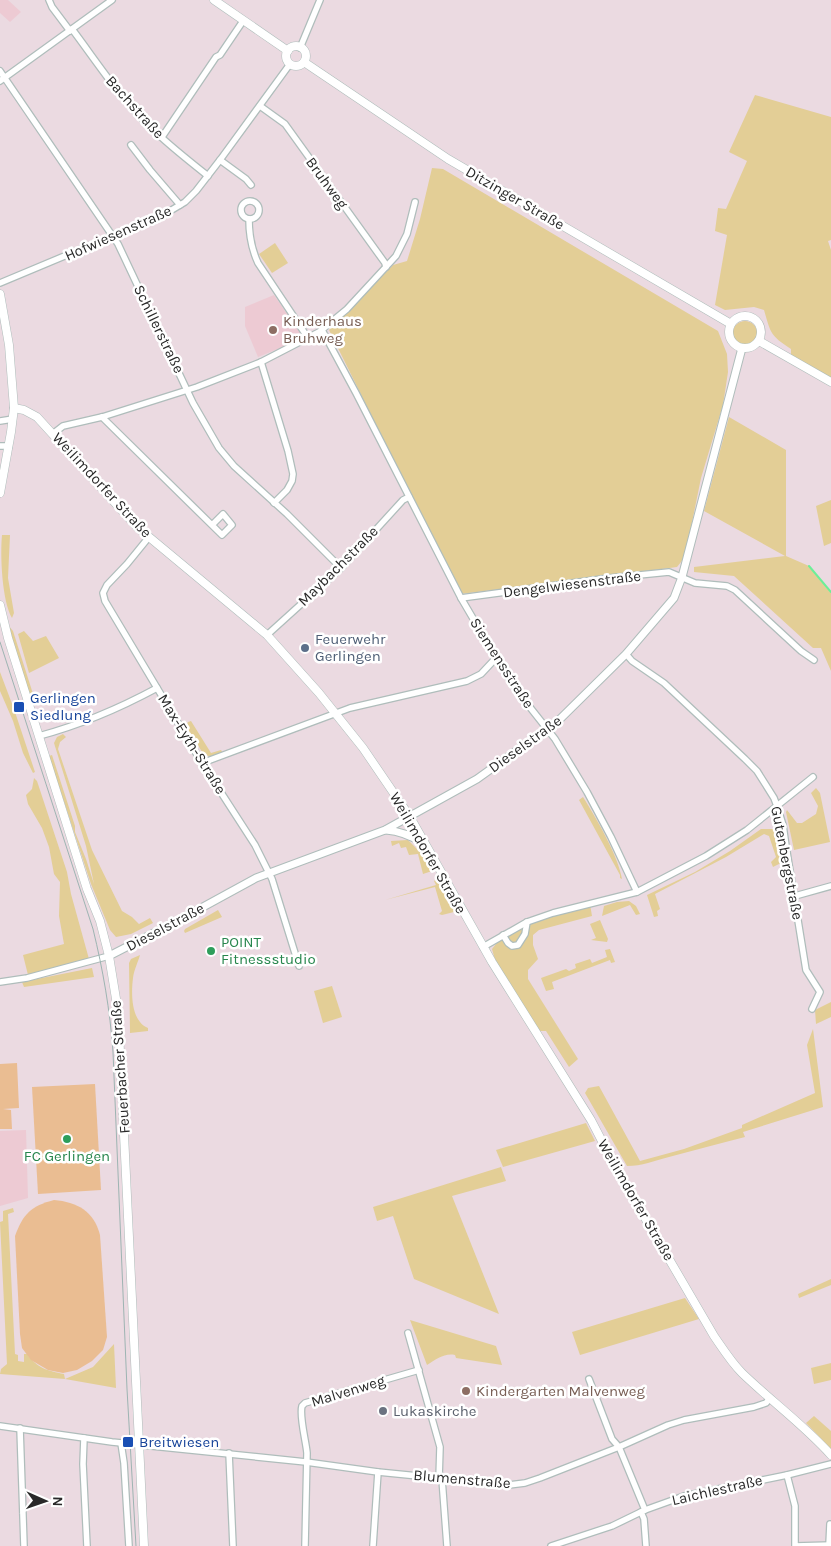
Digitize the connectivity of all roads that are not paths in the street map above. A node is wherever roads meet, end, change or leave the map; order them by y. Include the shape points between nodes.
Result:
1 (49, 0) edge
2 (112, 0) edge
3 (214, 0) edge
4 (320, 0) edge
5 (243, 21) junction
6 (71, 30) junction
7 (300, 48) junction
8 (288, 51) junction
9 (304, 62) junction
10 (290, 64) junction
11 (0, 71) edge
12 (2, 79) edge
13 (260, 106) junction
14 (162, 137) junction
15 (131, 144) dead end
16 (220, 160) junction
17 (208, 176) junction
18 (252, 185) dead end
19 (415, 202) dead end
20 (180, 205) junction
21 (249, 219) dead end
22 (113, 236) junction
23 (386, 267) junction
24 (0, 283) edge
25 (0, 294) edge
26 (731, 324) junction
27 (3, 326) edge
28 (322, 330) junction
29 (308, 338) junction
30 (759, 341) junction
31 (742, 348) junction
32 (261, 362) junction
33 (831, 382) edge
34 (188, 390) junction
35 (14, 408) junction
36 (102, 417) junction
37 (13, 419) junction
38 (0, 421) edge
39 (54, 433) junction
40 (0, 446) edge
41 (9, 446) junction
42 (0, 493) edge
43 (409, 497) junction
44 (274, 502) junction
45 (212, 525) dead end
46 (149, 537) junction
47 (341, 568) junction
48 (682, 577) junction
49 (460, 598) junction
50 (0, 605) edge
51 (267, 635) junction
52 (626, 654) junction
53 (496, 658) junction
54 (814, 660) dead end
55 (157, 688) junction
56 (336, 714) junction
57 (547, 730) junction
58 (39, 736) junction
59 (202, 763) junction
60 (813, 777) dead end
61 (777, 806) junction
62 (410, 817) junction
63 (385, 830) junction
64 (425, 844) junction
65 (269, 872) junction
66 (831, 886) edge
67 (637, 892) junction
68 (795, 896) junction
69 (528, 922) junction
70 (503, 935) junction
71 (483, 947) junction
72 (109, 956) junction
73 (299, 966) dead end
74 (0, 982) edge
75 (812, 1010) dead end
76 (408, 1334) dead end
77 (419, 1370) junction
78 (589, 1379) dead end
79 (770, 1398) junction
80 (0, 1426) edge
81 (20, 1428) junction
82 (84, 1438) junction
83 (121, 1443) junction
84 (139, 1444) junction
85 (619, 1447) junction
86 (229, 1454) junction
87 (831, 1455) edge
88 (306, 1462) junction
89 (831, 1464) edge
90 (378, 1472) junction
91 (787, 1475) junction
92 (440, 1479) junction
93 (643, 1511) junction
94 (830, 1524) edge
95 (830, 1545) edge
96 (24, 1546) edge
97 (86, 1546) edge
98 (129, 1546) edge
99 (144, 1546) edge
100 (233, 1546) edge
101 (304, 1546) edge
102 (373, 1546) edge
103 (447, 1546) edge
104 (551, 1546) edge
105 (646, 1546) edge
106 (795, 1546) edge

1 - 6 street, Bachstraße
2 - 6 street
3 - 5 main road
4 - 7 street
5 - 8 main road
5 - 14 street
6 - 12 street
6 - 14 street, Bachstraße via 126,101
7 - 8 main road
7 - 9 main road via 306,56
8 - 10 main road via 286,57
9 - 10 main road via 299,66
9 - 26 main road, Ditzinger Straße via 448,158
10 - 13 street, Hofwiesenstraße
11 - 12 street, Schillerstraße
12 - 22 street, Schillerstraße
13 - 16 street, Hofwiesenstraße
13 - 23 street, Bruhweg via 284,124
14 - 17 street, Bachstraße
15 - 20 street
16 - 17 street, Hofwiesenstraße
16 - 18 street
17 - 20 street, Hofwiesenstraße
19 - 23 street via 408,234
20 - 22 street, Hofwiesenstraße
21 - 29 street via 249,235 258,263
22 - 24 street, Hofwiesenstraße
22 - 34 street, Schillerstraße
23 - 28 street via 347,309
25 - 27 main road
26 - 30 main road via 739,317 754,318 760,326
26 - 31 main road via 730,339
27 - 35 main road
28 - 29 street
28 - 43 street, Siemensstraße
29 - 32 street
30 - 31 main road via 752,347
30 - 33 main road
31 - 48 street, Dieselstraße
32 - 34 street
32 - 44 street via 293,474 286,490
34 - 36 street
34 - 44 street, Schillerstraße via 219,448
35 - 37 main road
35 - 39 main road, Weilimdorfer Straße via 37,417
36 - 39 street via 63,426
36 - 45 street
37 - 38 street
37 - 41 main road
39 - 46 main road, Weilimdorfer Straße
40 - 41 street
41 - 42 main road
43 - 47 street, Maybachstraße via 402,500
43 - 49 street, Siemensstraße
44 - 47 street, Schillerstraße
46 - 51 main road, Weilimdorfer Straße
46 - 55 street, Max-Eyth-Straße via 106,585 103,593
47 - 51 street, Maybachstraße
48 - 49 street, Dengelwiesenstraße via 662,572
48 - 52 street, Dieselstraße via 674,598
48 - 54 street, Dengelwiesenstraße via 695,583 727,586 734,590
49 - 53 street, Siemensstraße
50 - 58 main road, Feuerbacher Straße
51 - 56 main road, Weilimdorfer Straße
52 - 57 street, Dieselstraße
52 - 61 street, Gutenbergstraße via 689,705 757,771
53 - 56 street via 481,674 467,681
53 - 57 street, Siemensstraße
55 - 58 street via 134,701
55 - 59 street, Max-Eyth-Straße
56 - 59 street
56 - 62 main road, Weilimdorfer Straße
57 - 62 street, Dieselstraße via 477,779
57 - 67 street, Siemensstraße via 600,814
58 - 72 main road, Feuerbacher Straße
59 - 65 street, Max-Eyth-Straße
60 - 61 street
61 - 67 street via 706,856
61 - 68 street, Gutenbergstraße
62 - 63 street, Dieselstraße
62 - 64 main road, Weilimdorfer Straße
63 - 64 street via 398,831
63 - 65 street, Dieselstraße
64 - 71 main road, Weilimdorfer Straße
65 - 72 street, Dieselstraße
65 - 73 street, Max-Eyth-Straße
66 - 68 street
67 - 69 street
68 - 75 street, Gutenbergstraße via 806,970 820,992
69 - 70 street
69 - 70 street via 518,945 512,946
70 - 71 street
71 - 79 main road, Weilimdorfer Straße via 591,1120 714,1336 730,1360
72 - 74 street
72 - 84 main road, Feuerbacher Straße via 118,1011
76 - 77 street
77 - 88 street, Malvenweg via 302,1406
77 - 92 street via 440,1447
78 - 85 street via 612,1439
79 - 85 street, Blumenstraße via 754,1407 668,1425
79 - 87 main road, Weilimdorfer Straße via 808,1430
80 - 81 street, Blumenstraße
81 - 82 street, Blumenstraße
81 - 96 street
82 - 83 street, Blumenstraße
82 - 97 street
83 - 84 street, Blumenstraße
83 - 98 street
84 - 86 street, Blumenstraße
84 - 99 main road, Feuerbacher Straße
85 - 92 street, Blumenstraße via 525,1483 509,1485
85 - 93 street
86 - 88 street, Blumenstraße
86 - 100 street
88 - 90 street, Blumenstraße
88 - 101 street
89 - 91 street, Laichlestraße
90 - 92 street, Blumenstraße
90 - 102 street
91 - 93 street, Laichlestraße via 684,1496
91 - 106 street via 795,1506
92 - 103 street
93 - 104 street, Laichlestraße via 612,1526
93 - 105 street
94 - 95 street
95 - 106 street

